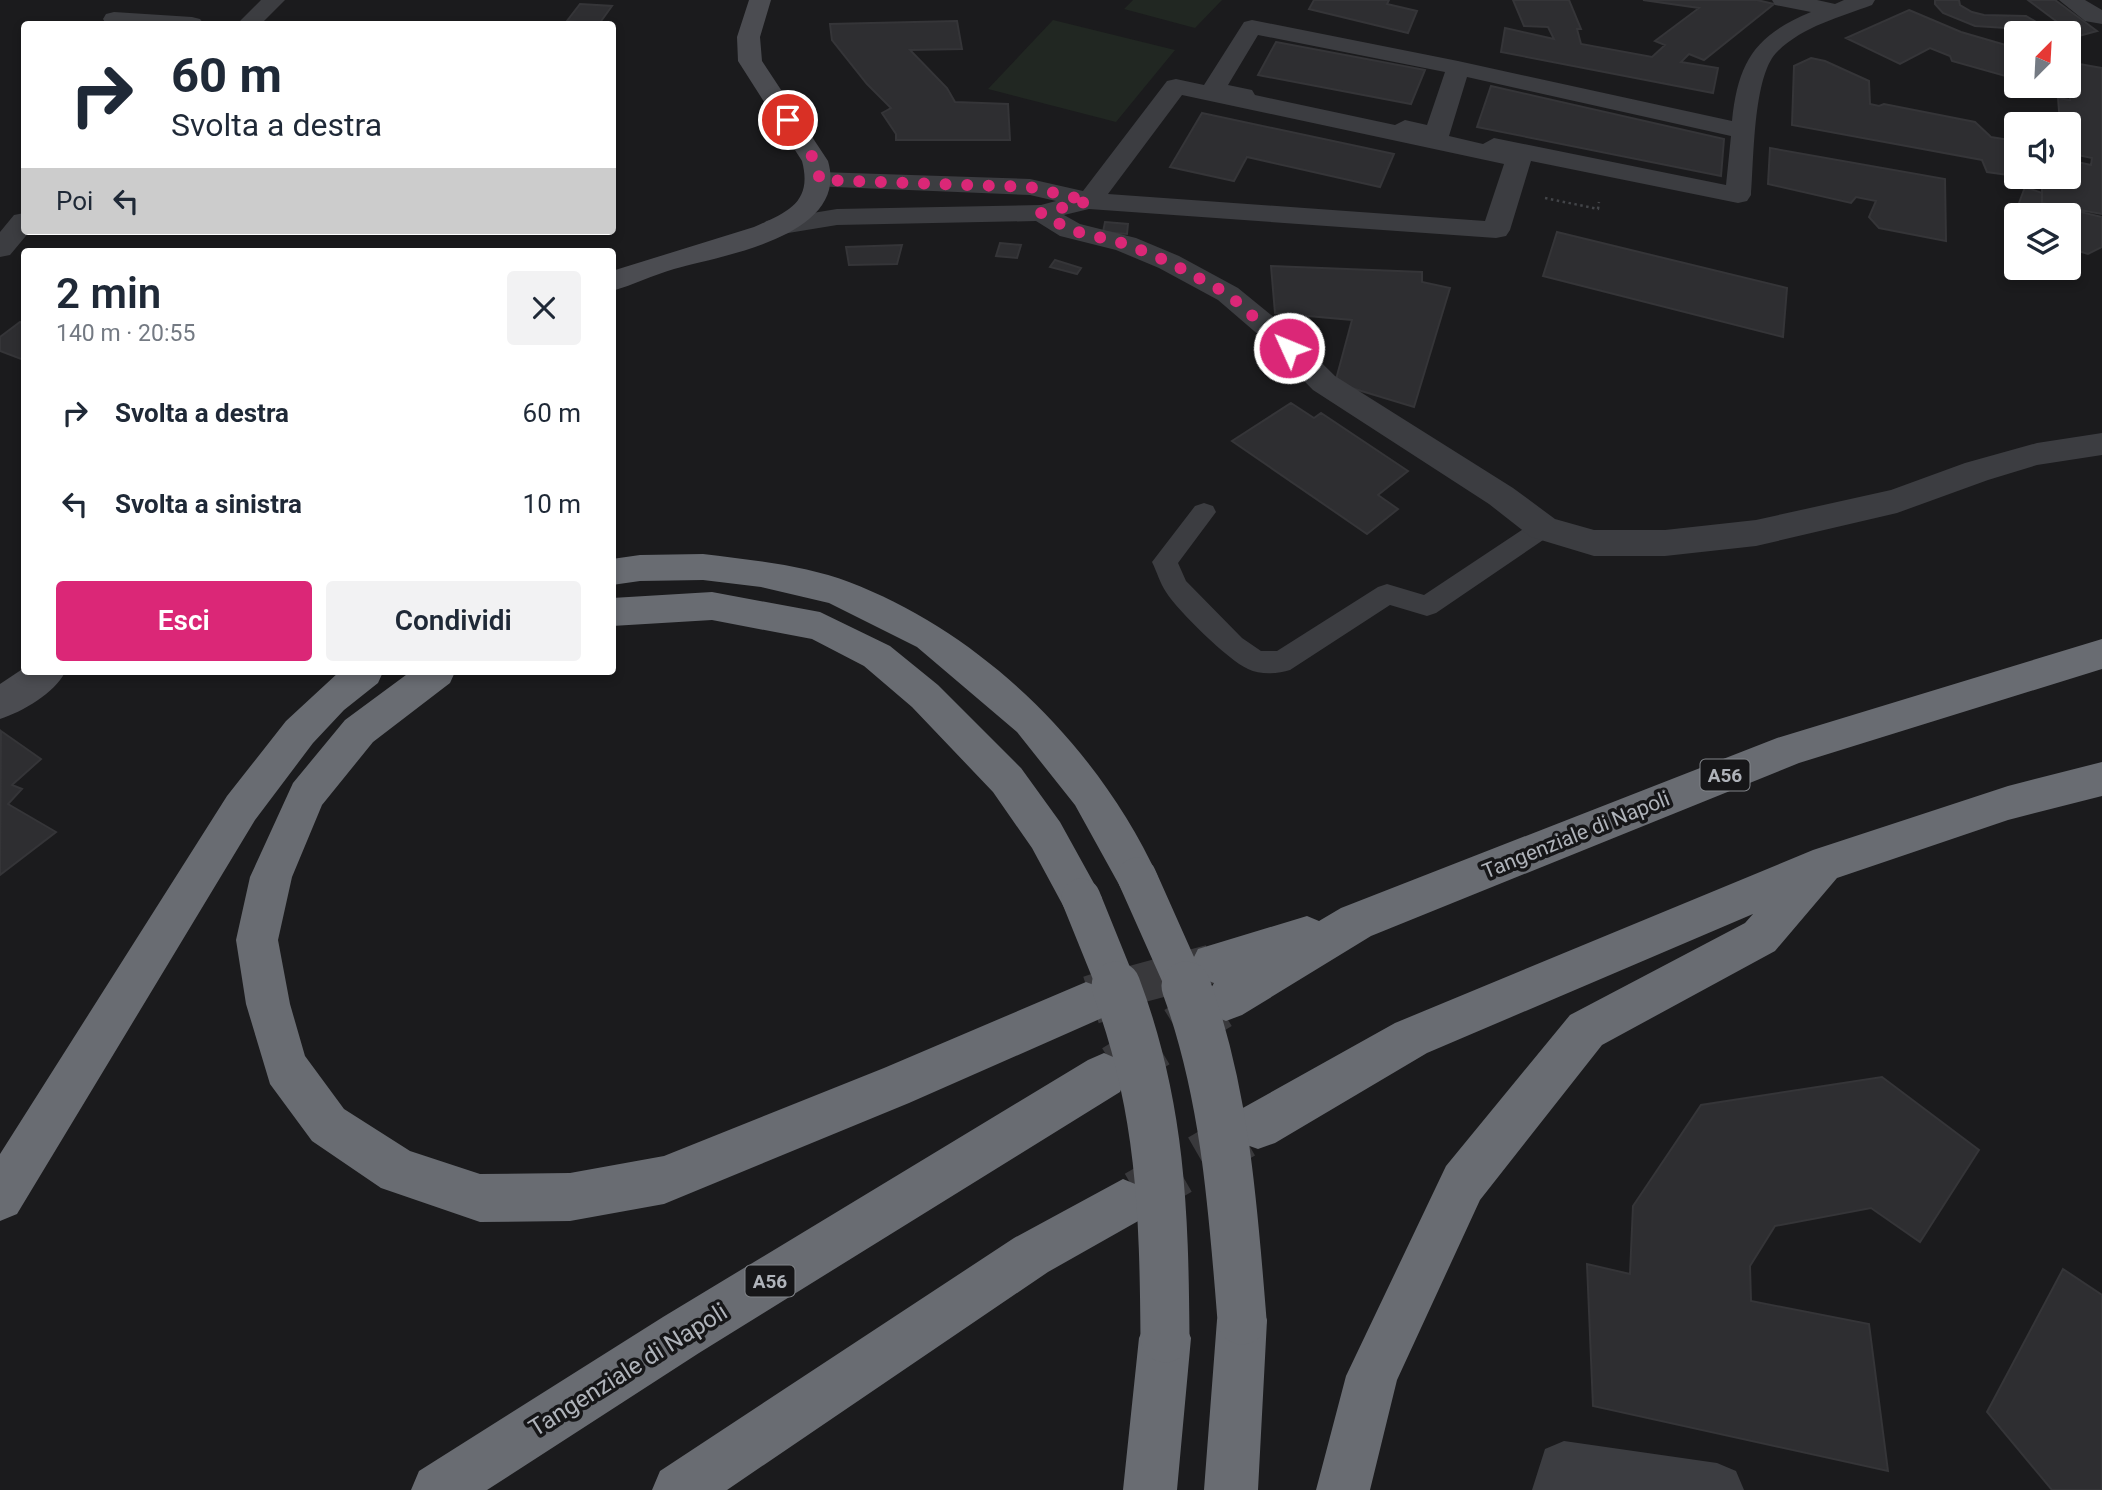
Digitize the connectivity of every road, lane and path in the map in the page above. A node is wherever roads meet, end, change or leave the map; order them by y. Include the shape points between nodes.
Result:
1 (274, 0) edge
2 (760, 0) edge
3 (1783, 0) edge
4 (1864, 0) edge
5 (2070, 0) edge
6 (1838, 11) junction
7 (2102, 17) edge
8 (114, 19) dead end
9 (145, 21) edge
10 (251, 21) edge
11 (1458, 68) junction
12 (1744, 131) junction
13 (1437, 135) junction
14 (820, 180) junction
15 (1089, 201) junction
16 (1041, 213) junction
17 (21, 224) edge
18 (776, 227) junction
19 (0, 249) edge
20 (616, 280) edge
21 (2102, 444) edge
22 (1204, 512) dead end
23 (1543, 528) junction
24 (616, 571) edge
25 (616, 612) edge
26 (2102, 654) edge
27 (43, 675) edge
28 (362, 675) edge
29 (433, 675) edge
30 (0, 704) edge
31 (2102, 779) edge
32 (1828, 863) junction
33 (1220, 982) tunnel mouth
34 (1086, 1003) tunnel mouth
35 (1104, 1076) tunnel mouth
36 (1258, 1126) tunnel mouth
37 (0, 1197) edge
38 (1123, 1203) tunnel mouth
39 (439, 1490) edge
40 (679, 1490) edge
41 (1150, 1490) edge
42 (1231, 1490) edge
43 (1343, 1490) edge
44 (1559, 1490) edge
45 (1717, 1490) edge

1 - 10 street
2 - 14 main road via 748,31 750,61 815,161
3 - 6 street
4 - 6 street
5 - 7 street
6 - 12 street via 1790,31 1763,52 1751,76
8 - 9 street
11 - 12 street
11 - 13 street
11 - 13 street via 1252,27 1213,89
12 - 13 street via 1738,195
14 - 15 street via 1030,187
14 - 18 main road via 814,199 799,215
15 - 15 street via 1176,86 1519,159 1496,230
15 - 16 street
16 - 18 street via 837,217
16 - 23 street via 1070,230 1126,244 1169,262 1228,294 1324,383
17 - 19 street
18 - 20 main road
21 - 23 street via 2037,454 1897,501 1756,533 1665,543 1594,543
22 - 23 lane via 1165,562 1176,587 1255,662 1281,662 1387,594 1427,606
24 - 42 highway, bridge via 703,567 761,574 838,592 930,637 1030,721 1089,793 1164,932 1215,1085 1232,1195 1242,1320
25 - 41 highway, bridge via 712,606 820,626 877,656 925,696 1007,780 1046,835 1081,898 1120,993 1151,1104 1163,1217 1165,1338
26 - 33 highway, Tangenziale di Napoli / A56 via 1791,749 1356,922
27 - 30 main road
28 - 37 highway via 314,716 255,790
29 - 34 highway via 359,731 307,795 271,877 257,940 286,1068 328,1125 398,1171 480,1198 570,1197 664,1180
31 - 32 highway via 2008,803
32 - 36 highway via 1411,1038
32 - 43 highway via 1760,937 1586,1030 1463,1183 1372,1376
35 - 39 highway, Tangenziale di Napoli / A56 via 681,1335
38 - 40 highway via 1031,1255
44 - 45 street via 1564,1468

